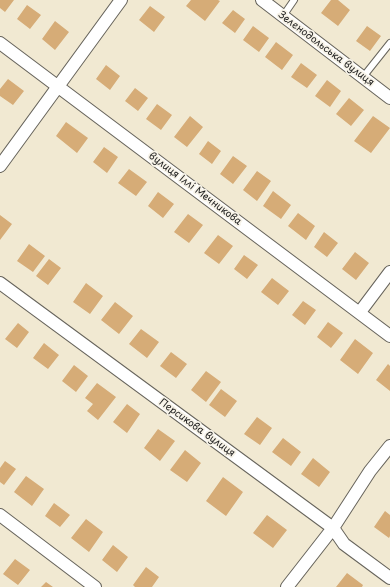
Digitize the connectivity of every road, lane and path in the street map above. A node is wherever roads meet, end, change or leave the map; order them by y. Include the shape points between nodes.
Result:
1 (121, 0) edge
2 (262, 0) edge
3 (294, 0) edge
4 (283, 16) junction
5 (390, 42) edge
6 (0, 43) edge
7 (364, 77) junction
8 (59, 87) junction
9 (390, 98) edge
10 (0, 166) edge
11 (390, 272) edge
12 (0, 283) edge
13 (360, 312) junction
14 (390, 336) edge
15 (390, 446) edge
16 (0, 515) edge
17 (333, 528) junction
18 (390, 578) edge
19 (95, 587) edge
20 (287, 587) edge

1 - 8 street
2 - 4 street, Зеленодольська вулиця
3 - 4 lane
4 - 7 street, Зеленодольська вулиця
5 - 7 lane
6 - 8 street, вулиця Іллі Мечникова
7 - 9 street, Зеленодольська вулиця
8 - 10 street
8 - 13 street, вулиця Іллі Мечникова
11 - 13 street
12 - 17 street, Персикова вулиця
13 - 14 street, вулиця Іллі Мечникова
15 - 17 street via 370,471
16 - 19 street
17 - 18 street, Персикова вулиця via 344,544
17 - 20 street

